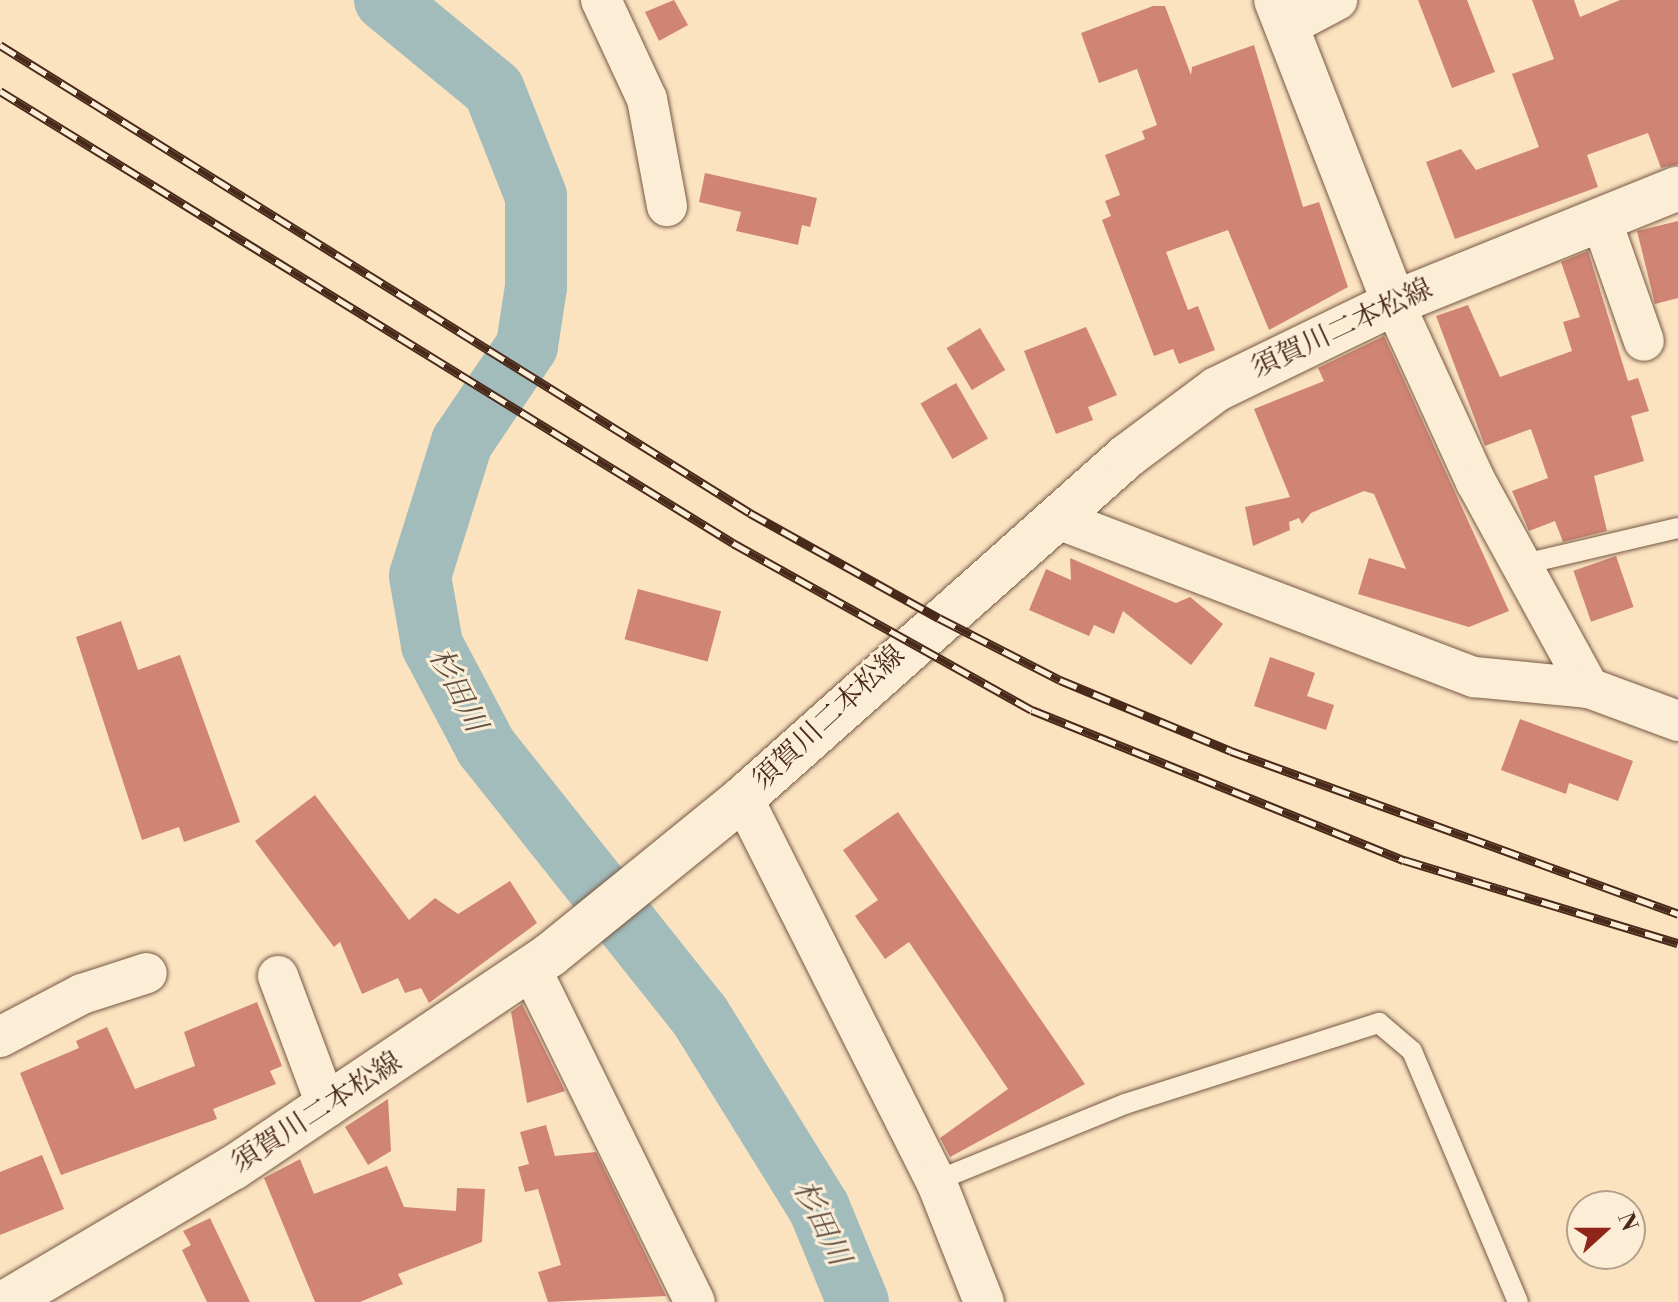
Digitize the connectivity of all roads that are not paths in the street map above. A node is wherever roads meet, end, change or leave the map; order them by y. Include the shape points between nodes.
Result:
1 (601, 0) edge
2 (1337, 0) edge
3 (1281, 14) edge
4 (1678, 188) edge
5 (667, 206) dead end
6 (1601, 219) junction
7 (1394, 303) junction
8 (1644, 341) dead end
9 (1060, 520) junction
10 (1678, 528) edge
11 (1520, 565) junction
12 (1589, 688) junction
13 (1678, 721) edge
14 (735, 805) junction
15 (540, 962) junction
16 (147, 973) dead end
17 (278, 976) dead end
18 (0, 1037) edge
19 (327, 1107) junction
20 (936, 1181) junction
21 (6, 1302) edge
22 (695, 1302) edge
23 (984, 1302) edge
24 (1518, 1302) edge

1 - 5 street via 647,99
2 - 3 street
3 - 7 main road
4 - 6 main road, 須賀川二本松線
6 - 7 main road, 須賀川二本松線
6 - 8 street
7 - 9 main road, 須賀川二本松線 via 1217,389 1127,456
7 - 11 street via 1426,385
9 - 12 street via 1474,677
9 - 14 main road, 須賀川二本松線 via 910,644
10 - 11 lane
11 - 12 street
12 - 13 street
14 - 15 main road, 須賀川二本松線
14 - 20 street
15 - 19 main road, 須賀川二本松線
15 - 22 street
16 - 18 street via 82,994
17 - 19 street
19 - 21 main road, 須賀川二本松線 via 144,1225
20 - 23 street
20 - 24 lane via 1125,1104 1379,1023 1412,1051

